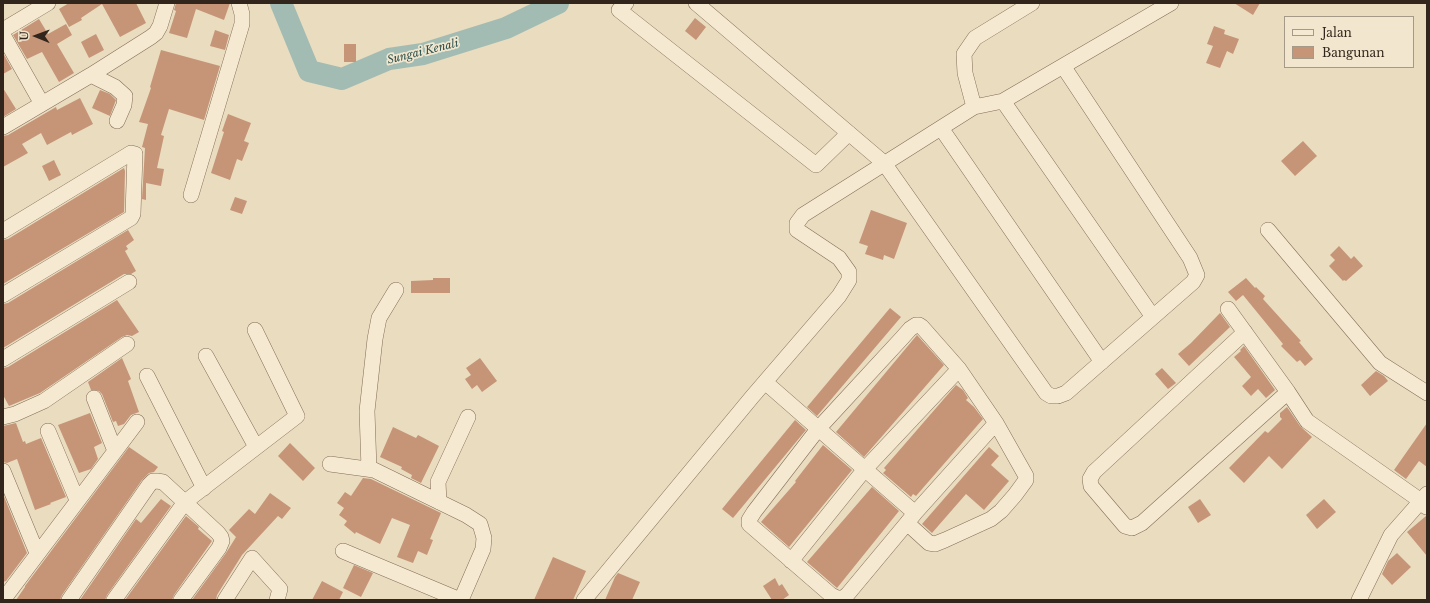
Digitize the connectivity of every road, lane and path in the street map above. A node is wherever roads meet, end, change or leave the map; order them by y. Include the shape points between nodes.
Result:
1 (48, 3) edge
2 (167, 3) edge
3 (239, 3) edge
4 (626, 3) edge
5 (696, 3) edge
6 (1032, 3) edge
7 (1169, 4) edge
8 (3, 30) edge
9 (3, 35) edge
10 (1063, 66) junction
11 (91, 75) junction
12 (1003, 101) junction
13 (42, 104) junction
14 (974, 107) junction
15 (117, 121) dead end
16 (3, 127) edge
17 (941, 128) junction
18 (849, 133) junction
19 (884, 163) junction
20 (191, 195) dead end
21 (1268, 230) dead end
22 (3, 231) edge
23 (130, 282) dead end
24 (396, 290) dead end
25 (3, 295) edge
26 (1228, 309) dead end
27 (1153, 317) junction
28 (255, 330) dead end
29 (1245, 332) junction
30 (127, 344) dead end
31 (206, 356) dead end
32 (3, 359) edge
33 (1102, 362) junction
34 (959, 369) junction
35 (147, 376) dead end
36 (765, 382) junction
37 (1288, 392) junction
38 (1427, 393) edge
39 (94, 398) dead end
40 (3, 417) edge
41 (468, 417) dead end
42 (137, 422) dead end
43 (996, 423) junction
44 (818, 429) junction
45 (48, 431) dead end
46 (256, 447) junction
47 (114, 451) junction
48 (330, 464) dead end
49 (369, 469) junction
50 (865, 469) junction
51 (3, 471) edge
52 (204, 488) junction
53 (77, 500) junction
54 (1425, 501) edge
55 (185, 502) junction
56 (439, 502) junction
57 (911, 518) junction
58 (343, 551) dead end
59 (37, 554) junction
60 (791, 561) junction
61 (3, 600) edge
62 (69, 600) edge
63 (114, 600) edge
64 (182, 600) edge
65 (225, 600) edge
66 (277, 600) edge
67 (460, 600) edge
68 (584, 600) edge
69 (1358, 600) edge

1 - 8 street
2 - 11 street via 156,33
3 - 20 street via 242,24
4 - 18 street via 619,10 816,165
5 - 18 street
6 - 14 street via 975,38 964,54 964,73
7 - 10 street
9 - 13 street
10 - 12 street
10 - 27 street via 1195,269 1197,275 1193,282
11 - 13 street
11 - 15 street via 115,87 125,96
12 - 14 street
12 - 27 street
13 - 16 street
14 - 17 street
17 - 19 street
17 - 33 street
18 - 19 street
19 - 33 street via 1046,393 1051,396 1066,393
19 - 36 street via 803,215 797,223 798,230 839,258 849,272 849,280 839,296
21 - 38 street via 1380,363
22 - 25 street via 131,153 135,154 131,218
23 - 32 street
24 - 49 street via 379,318 375,339 367,412
26 - 29 street
27 - 33 street
28 - 46 street via 297,416
29 - 37 street
29 - 37 street via 1094,472 1090,479 1091,486 1125,526 1132,528 1142,523
30 - 40 street via 44,401
31 - 46 street
34 - 43 street
34 - 44 street via 922,327 916,325
34 - 50 street
35 - 52 street
36 - 44 street
36 - 68 street
37 - 54 street via 1307,421
39 - 47 street
41 - 56 street via 438,482
42 - 47 street
43 - 57 street
43 - 57 street via 1026,476 1026,480 1015,495 991,519 935,544 929,543
44 - 50 street
44 - 60 street via 749,520 749,524
45 - 53 street
46 - 52 street
47 - 53 street
48 - 49 street
49 - 56 street
50 - 57 street
50 - 60 street
51 - 59 street
52 - 55 street
53 - 59 street
54 - 69 street via 1391,535
55 - 62 street via 163,482 153,481
55 - 63 street
55 - 64 street via 218,533 222,541
56 - 67 street via 480,524 484,538 483,548
57 - 60 street via 843,598 831,595
58 - 67 street
59 - 61 street
65 - 66 street via 252,558 280,589

